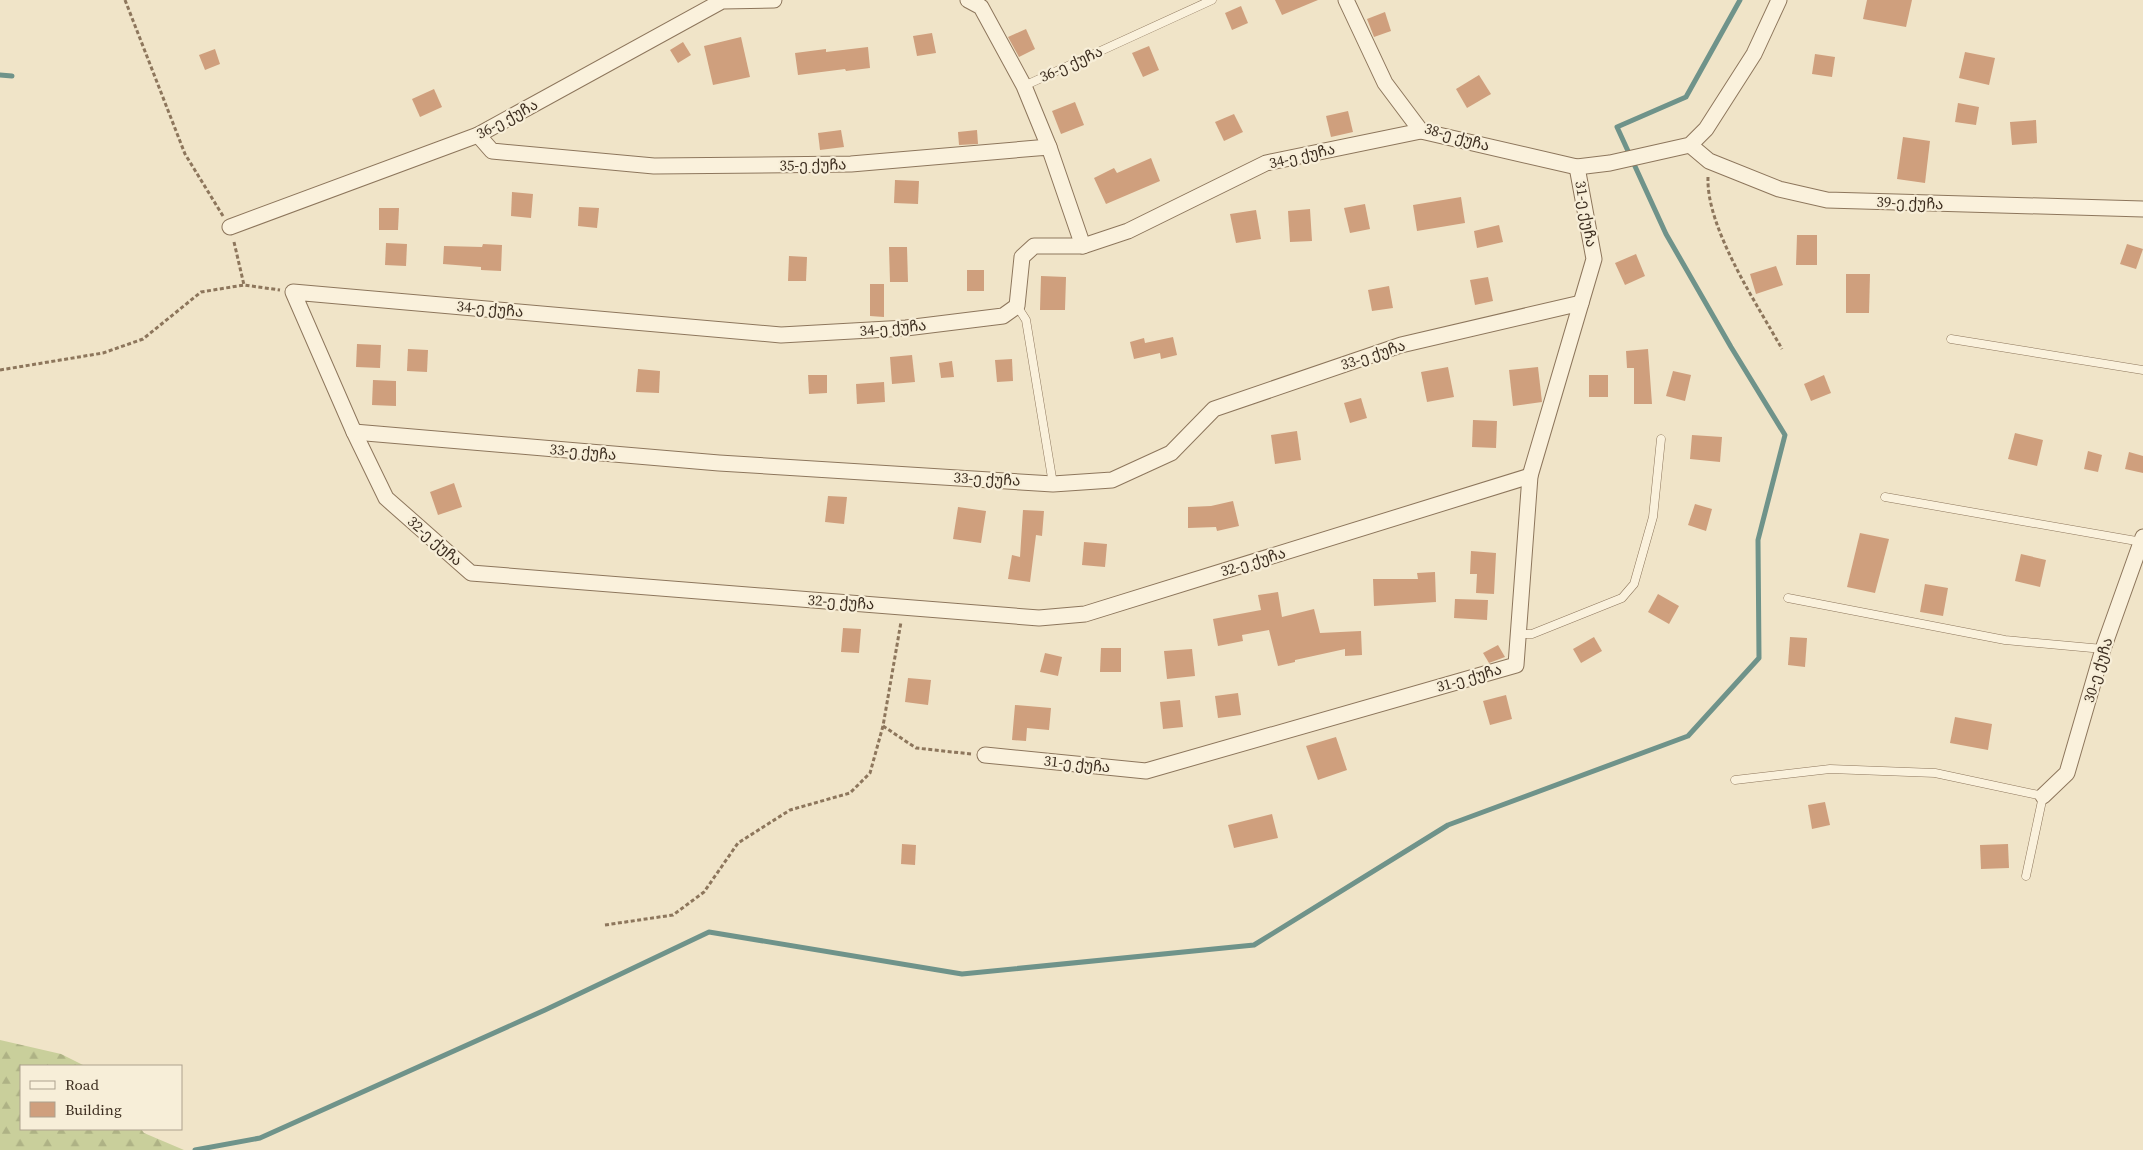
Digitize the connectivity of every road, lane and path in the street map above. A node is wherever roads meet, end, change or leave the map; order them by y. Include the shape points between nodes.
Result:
1 (125, 0) edge
2 (774, 0) edge
3 (968, 0) edge
4 (1212, 0) edge
5 (1346, 0) edge
6 (1780, 0) edge
7 (1024, 86) junction
8 (1421, 131) junction
9 (478, 135) junction
10 (1690, 145) junction
11 (1049, 146) junction
12 (1709, 161) junction
13 (1577, 167) junction
14 (2143, 209) edge
15 (230, 227) junction
16 (1083, 246) junction
17 (244, 285) junction
18 (293, 292) junction
19 (1581, 303) junction
20 (1017, 306) junction
21 (1951, 339) dead end
22 (1782, 349) dead end
23 (0, 370) edge
24 (2143, 370) edge
25 (354, 432) junction
26 (1661, 439) dead end
27 (1530, 476) junction
28 (1053, 484) junction
29 (1884, 497) dead end
30 (2142, 540) edge
31 (1788, 598) dead end
32 (904, 607) junction
33 (1519, 634) junction
34 (2103, 649) junction
35 (883, 726) junction
36 (985, 755) joint
37 (1735, 780) dead end
38 (2043, 796) junction
39 (2026, 876) dead end
40 (605, 926) dead end

1 - 15 path via 185,154
2 - 9 street, 36-ე ქუჩა via 722,1
3 - 7 street, 36-ე ქუჩა via 981,6
4 - 7 lane, 36-ე ქუჩა
5 - 8 street, 38-ე ქუჩა via 1384,83
6 - 10 street via 1754,54 1706,129
7 - 11 street
8 - 13 street, 38-ე ქუჩა
8 - 16 street, 34-ე ქუჩა via 1266,163 1128,231
9 - 11 street, 35-ე ქუჩა via 492,151 654,166 851,164
9 - 15 street, 36-ე ქუჩა
10 - 12 street, 39-ე ქუჩა
10 - 13 street, 38-ე ქუჩა
11 - 16 street
12 - 14 street, 39-ე ქუჩა via 1779,190 1827,200
12 - 22 path via 1708,192 1719,232
13 - 19 street, 31-ე ქუჩა via 1594,259
15 - 17 path
16 - 20 street, 34-ე ქუჩა via 1034,246 1022,257
17 - 18 path
17 - 23 path via 201,292 143,339 103,353
18 - 20 street, 34-ე ქუჩა via 781,335 906,328 993,318 1003,316
18 - 25 street, 32-ე ქუჩა
19 - 27 street, 31-ე ქუჩა
19 - 28 street, 33-ე ქუჩა via 1382,351 1214,409 1171,453 1112,480
20 - 28 lane via 1026,320
21 - 24 lane
25 - 28 street, 33-ე ქუჩა via 719,463
25 - 32 street, 32-ე ქუჩა via 386,498 472,573
26 - 33 lane via 1653,517 1634,584 1622,598 1532,634
27 - 32 street, 32-ე ქუჩა via 1085,614 1039,618
27 - 33 street, 31-ე ქუჩა
29 - 30 lane
30 - 34 street, 30-ე ქუჩა
31 - 34 lane via 2005,640
32 - 35 path
33 - 36 street, 31-ე ქუჩა via 1516,665 1146,771
34 - 38 street, 30-ე ქუჩა via 2067,773
35 - 36 path via 916,748
35 - 40 path via 870,773 850,793 790,810 738,843 704,892 673,915
37 - 38 lane via 1830,769 1935,773
38 - 39 lane

